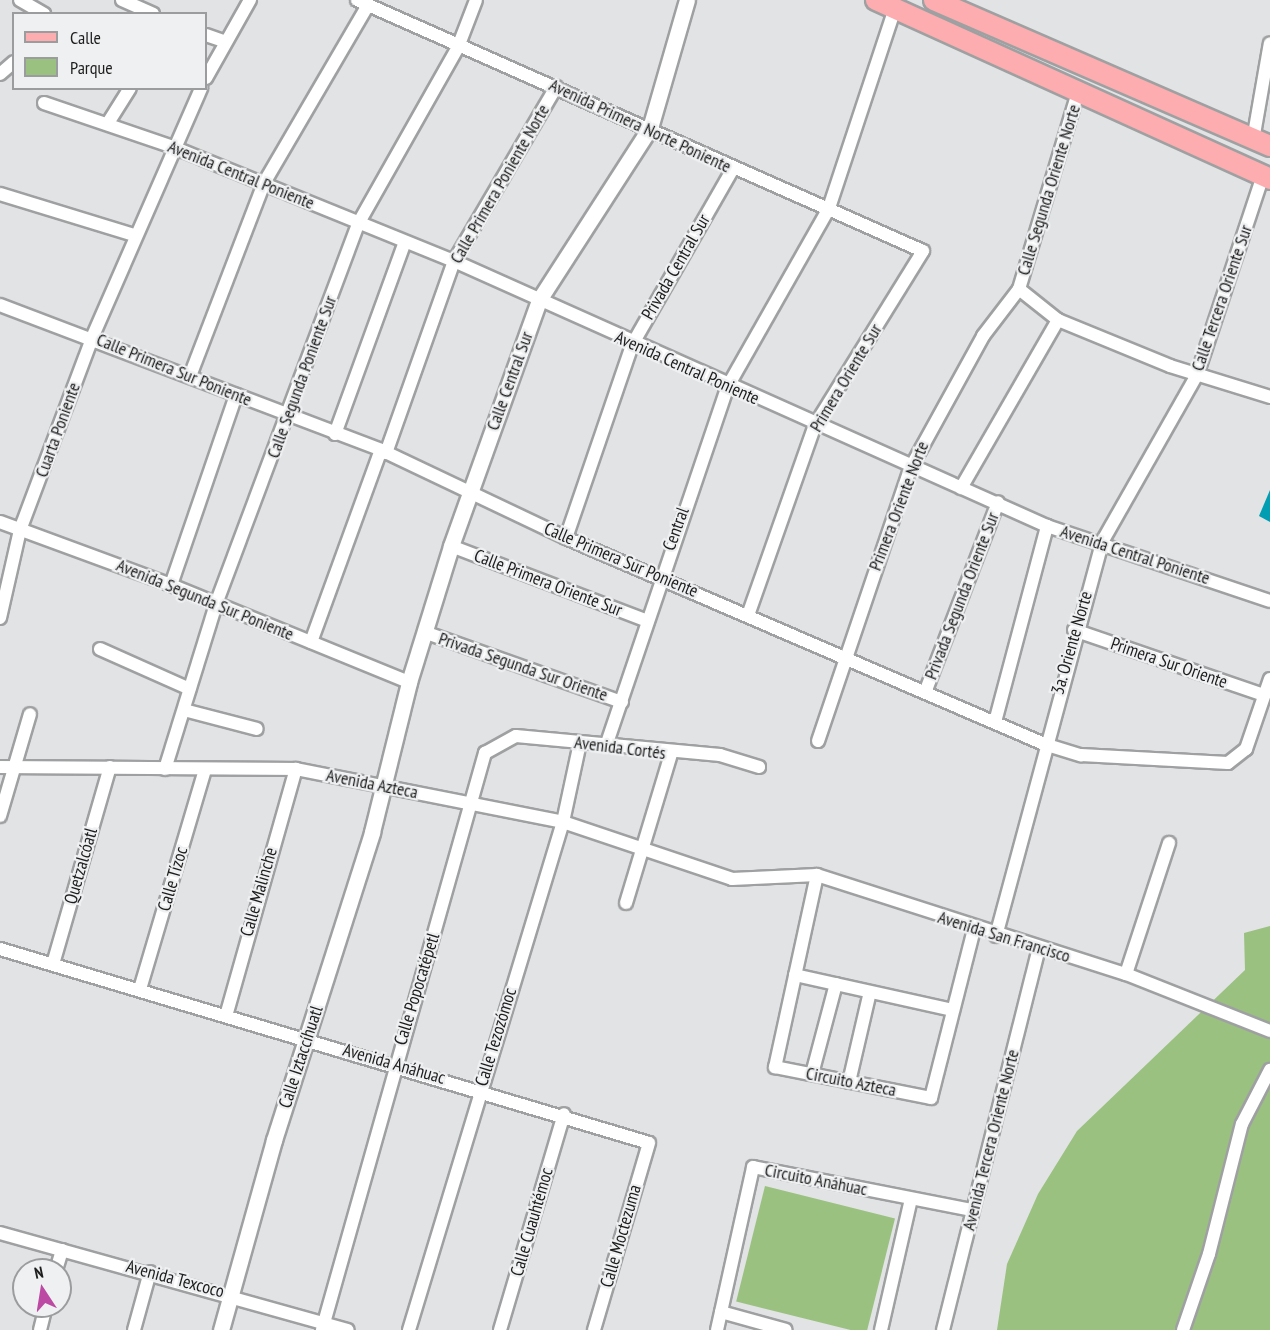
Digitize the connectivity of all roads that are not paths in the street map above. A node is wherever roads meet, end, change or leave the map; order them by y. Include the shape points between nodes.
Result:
1 (20, 0) edge
2 (122, 0) edge
3 (249, 0) edge
4 (476, 0) edge
5 (687, 0) edge
6 (876, 0) edge
7 (934, 0) edge
8 (362, 3) edge
9 (895, 8) junction
10 (41, 12) edge
11 (149, 12) edge
12 (207, 35) edge
13 (223, 41) junction
14 (1270, 43) edge
15 (458, 48) junction
16 (12, 64) edge
17 (0, 75) edge
18 (207, 76) edge
19 (556, 87) junction
20 (129, 90) edge
21 (200, 90) edge
22 (1078, 92) junction
23 (44, 103) dead end
24 (108, 123) junction
25 (650, 128) junction
26 (1262, 143) edge
27 (173, 147) junction
28 (733, 169) junction
29 (1267, 177) edge
30 (264, 183) junction
31 (0, 194) edge
32 (829, 208) junction
33 (358, 224) junction
34 (134, 235) junction
35 (405, 242) junction
36 (923, 251) joint
37 (454, 261) junction
38 (1019, 289) junction
39 (539, 300) junction
40 (0, 305) edge
41 (1058, 320) junction
42 (92, 338) junction
43 (632, 345) junction
44 (1197, 375) junction
45 (190, 376) junction
46 (728, 386) junction
47 (236, 395) junction
48 (1270, 397) edge
49 (289, 416) junction
50 (815, 425) junction
51 (334, 434) junction
52 (384, 452) junction
53 (910, 469) junction
54 (961, 488) junction
55 (471, 491) junction
56 (998, 502) junction
57 (0, 522) edge
58 (1047, 526) junction
59 (20, 530) junction
60 (566, 538) junction
61 (1102, 542) junction
62 (451, 546) junction
63 (660, 576) junction
64 (171, 585) junction
65 (1270, 601) edge
66 (216, 604) junction
67 (1, 614) edge
68 (748, 615) junction
69 (645, 620) junction
70 (1074, 630) junction
71 (424, 632) junction
72 (311, 642) junction
73 (100, 649) dead end
74 (844, 654) junction
75 (1270, 679) edge
76 (409, 682) junction
77 (190, 689) junction
78 (927, 690) junction
79 (1264, 695) junction
80 (622, 702) junction
81 (184, 710) junction
82 (30, 714) dead end
83 (995, 722) junction
84 (257, 729) dead end
85 (818, 741) dead end
86 (580, 743) junction
87 (607, 743) junction
88 (1044, 744) junction
89 (485, 753) joint
90 (670, 754) junction
91 (14, 766) junction
92 (0, 767) edge
93 (110, 767) junction
94 (759, 767) dead end
95 (165, 769) junction
96 (205, 769) junction
97 (296, 769) junction
98 (384, 785) junction
99 (472, 806) junction
100 (0, 816) edge
101 (563, 822) junction
102 (1169, 843) dead end
103 (641, 848) junction
104 (817, 875) junction
105 (732, 879) joint
106 (626, 903) dead end
107 (974, 929) junction
108 (996, 936) junction
109 (0, 949) edge
110 (1039, 949) junction
111 (52, 964) junction
112 (1126, 974) junction
113 (795, 975) junction
114 (836, 984) junction
115 (140, 989) junction
116 (870, 992) junction
117 (953, 1010) junction
118 (226, 1016) junction
119 (1270, 1031) edge
120 (307, 1040) junction
121 (394, 1065) junction
122 (1270, 1070) edge
123 (812, 1074) junction
124 (849, 1082) junction
125 (480, 1089) junction
126 (564, 1114) junction
127 (649, 1143) joint
128 (911, 1199) junction
129 (973, 1210) junction
130 (0, 1233) edge
131 (62, 1250) junction
132 (60, 1258) edge
133 (150, 1272) junction
134 (232, 1294) junction
135 (722, 1312) junction
136 (323, 1326) edge
137 (134, 1330) edge
138 (221, 1330) edge
139 (348, 1330) edge
140 (409, 1330) edge
141 (500, 1330) edge
142 (594, 1330) edge
143 (717, 1330) edge
144 (786, 1330) edge
145 (881, 1330) edge
146 (943, 1330) edge
147 (1183, 1330) edge

1 - 10 street
2 - 11 street
3 - 13 street
4 - 15 street, Calle Segunda Poniente Sur
5 - 25 street, Calle Central Sur
6 - 9 main road
7 - 26 main road
8 - 15 street, Avenida Primera Norte Poniente
8 - 30 street
9 - 22 main road
9 - 32 street
12 - 13 street
13 - 18 street
14 - 26 street
15 - 19 street, Avenida Primera Norte Poniente
15 - 33 street, Calle Segunda Poniente Sur
16 - 17 street
19 - 25 street, Avenida Primera Norte Poniente
19 - 37 street, Calle Primera Poniente Norte
20 - 24 street
21 - 27 street, Cuarta Poniente
22 - 29 main road
22 - 38 street, Calle Segunda Oriente Norte
23 - 24 street, Avenida Central Poniente
24 - 27 street, Avenida Central Poniente
25 - 28 street, Avenida Primera Norte Poniente
25 - 39 street, Calle Central Sur
27 - 30 street, Avenida Central Poniente
27 - 34 street, Cuarta Poniente
28 - 32 street, Avenida Primera Norte Poniente
28 - 43 street, Privada Central Sur
29 - 44 street, Calle Tercera Oriente Sur
30 - 33 street, Avenida Central Poniente
30 - 45 street
31 - 34 street
32 - 36 street, Avenida Primera Norte Poniente
32 - 46 street
33 - 35 street, Avenida Central Poniente
33 - 49 street, Calle Segunda Poniente Sur
34 - 42 street, Cuarta Poniente
35 - 37 street, Avenida Central Poniente
35 - 51 street
36 - 50 street, Primera Oriente Sur
37 - 39 street, Avenida Central Poniente
37 - 52 street, Calle Primera Poniente Norte
38 - 41 street
38 - 53 street, Primera Oriente Norte via 983,336
39 - 43 street, Avenida Central Poniente
39 - 55 street, Calle Central Sur
40 - 42 street, Calle Primera Sur Poniente
41 - 44 street
41 - 54 street
42 - 45 street, Calle Primera Sur Poniente
42 - 59 street, Cuarta Poniente
43 - 46 street, Avenida Central Poniente
43 - 60 street, Privada Central Sur
44 - 48 street
44 - 61 street, Calle Tercera Oriente Sur
45 - 47 street, Calle Primera Sur Poniente
46 - 50 street, Avenida Central Poniente
46 - 63 street, Central
47 - 49 street, Calle Primera Sur Poniente
47 - 64 street
49 - 51 street, Calle Primera Sur Poniente
49 - 66 street, Calle Segunda Poniente Sur
50 - 53 street, Avenida Central Poniente
50 - 68 street, Primera Oriente Sur
51 - 52 street, Calle Primera Sur Poniente
52 - 55 street, Calle Primera Sur Poniente
52 - 72 street, Calle Primera Poniente Norte
53 - 54 street, Avenida Central Poniente
53 - 74 street, Primera Oriente Norte
54 - 56 street, Avenida Central Poniente
55 - 60 street, Calle Primera Sur Poniente
55 - 62 street, Calle Central Sur
56 - 58 street, Avenida Central Poniente
56 - 78 street, Privada Segunda Oriente Sur
57 - 59 street, Avenida Segunda Sur Poniente
58 - 61 street, Avenida Central Poniente
58 - 83 street
59 - 64 street, Avenida Segunda Sur Poniente
59 - 67 street, Cuarta Poniente
60 - 63 street, Calle Primera Sur Poniente
61 - 65 street, Avenida Central Poniente
61 - 70 street, 3a. Oriente Norte
62 - 69 street, Calle Primera Oriente Sur
62 - 71 street, Calle Central Sur
63 - 68 street, Calle Primera Sur Poniente
63 - 69 street, Central
64 - 66 street, Avenida Segunda Sur Poniente
66 - 72 street, Avenida Segunda Sur Poniente
66 - 77 street, Calle Segunda Poniente Sur
68 - 74 street, Calle Primera Sur Poniente
69 - 80 street, Central
70 - 79 street, Primera Sur Oriente
70 - 88 street, 3a. Oriente Norte
71 - 76 street, Calle Central Sur
71 - 80 street, Privada Segunda Sur Oriente
72 - 76 street, Avenida Segunda Sur Poniente
73 - 77 street
74 - 78 street, Calle Primera Sur Poniente
74 - 85 street, Primera Oriente Norte
75 - 79 street
76 - 98 street, Calle Central Sur
77 - 81 street, Calle Segunda Poniente Sur
78 - 83 street, Calle Primera Sur Poniente
79 - 88 street, Calle Primera Sur Poniente via 1246,749 1228,764 1102,757
80 - 87 street, Central
81 - 84 street
81 - 95 street, Calle Segunda Poniente Sur
82 - 91 street
83 - 88 street, Calle Primera Sur Poniente
86 - 87 street, Avenida Cortés
86 - 89 street, Avenida Cortés via 516,736
86 - 101 street, Calle Tezozómoc
87 - 90 street, Avenida Cortés
88 - 108 street
89 - 99 street, Calle Popocatépetl
90 - 94 street, Avenida Cortés via 736,757
90 - 103 street
91 - 92 street, Avenida Azteca
91 - 93 street, Avenida Azteca
91 - 100 street
93 - 95 street, Avenida Azteca
93 - 111 street, Quetzalcóatl
95 - 96 street, Avenida Azteca
96 - 97 street, Avenida Azteca
96 - 115 street, Calle Tízoc
97 - 98 street, Avenida Azteca
97 - 118 street, Calle Malinche
98 - 99 street, Avenida Azteca
98 - 120 street, Calle Iztaccíhuatl
99 - 101 street, Avenida Azteca
99 - 121 street, Calle Popocatépetl
101 - 103 street, Avenida Azteca
101 - 125 street, Calle Tezozómoc
102 - 112 street
103 - 105 street, Avenida Azteca
103 - 106 street
104 - 105 street, Avenida San Francisco
104 - 107 street, Avenida San Francisco
104 - 113 street, Circuito Azteca
107 - 108 street, Avenida San Francisco
107 - 117 street, Circuito Azteca
108 - 110 street, Avenida San Francisco
109 - 111 street, Avenida Anáhuac
110 - 112 street, Avenida San Francisco
110 - 129 street, Avenida Tercera Oriente Norte
111 - 115 street, Avenida Anáhuac
112 - 119 street, Avenida San Francisco
113 - 114 street
113 - 123 street, Circuito Azteca via 776,1067
114 - 116 street
114 - 123 street
115 - 118 street, Avenida Anáhuac
116 - 117 street
116 - 124 street
117 - 124 street, Circuito Azteca via 931,1098
118 - 120 street, Avenida Anáhuac
120 - 121 street, Avenida Anáhuac
120 - 134 street, Calle Iztaccíhuatl
121 - 125 street, Avenida Anáhuac
121 - 136 street, Calle Popocatépetl
122 - 147 street via 1242,1124 1209,1254
123 - 124 street, Circuito Azteca
125 - 126 street, Avenida Anáhuac
125 - 140 street, Calle Tezozómoc
126 - 127 street, Avenida Anáhuac
126 - 141 street, Calle Cuauhtémoc
127 - 142 street, Calle Moctezuma
128 - 129 street
128 - 135 street, Circuito Anáhuac via 753,1167
128 - 145 street
129 - 146 street, Avenida Tercera Oriente Norte
130 - 131 street, Avenida Texcoco
131 - 132 street
131 - 133 street, Avenida Texcoco
133 - 134 street, Avenida Texcoco
133 - 137 street
134 - 136 street, Avenida Texcoco
134 - 138 street, Calle Iztaccíhuatl
135 - 143 street, Circuito Anáhuac
135 - 144 street
136 - 139 street, Avenida Texcoco

